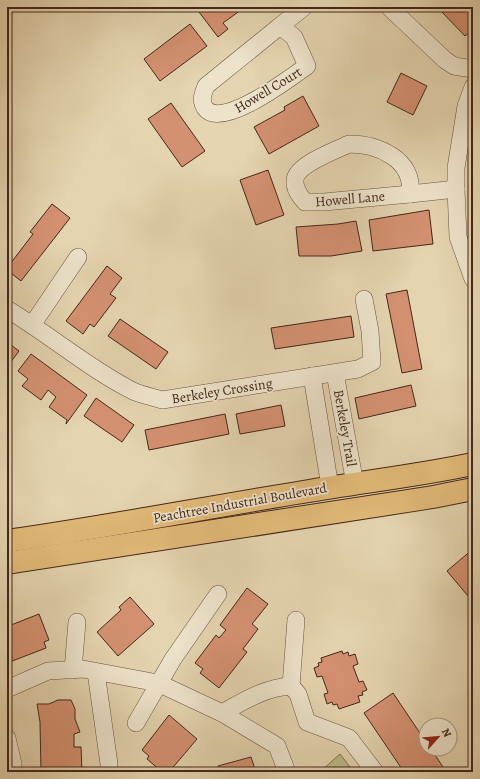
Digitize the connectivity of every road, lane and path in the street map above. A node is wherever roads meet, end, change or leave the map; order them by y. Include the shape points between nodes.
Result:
1 (304, 7) edge
2 (389, 7) edge
3 (280, 26) junction
4 (473, 69) edge
5 (473, 87) edge
6 (456, 189) junction
7 (410, 194) junction
8 (78, 257) dead end
9 (473, 280) edge
10 (364, 299) dead end
11 (7, 310) edge
12 (32, 325) junction
13 (335, 373) junction
14 (312, 376) junction
15 (473, 464) edge
16 (355, 484) junction
17 (330, 487) junction
18 (473, 489) edge
19 (7, 541) edge
20 (7, 563) edge
21 (218, 594) dead end
22 (296, 620) dead end
23 (77, 622) dead end
24 (73, 670) junction
25 (96, 672) junction
26 (158, 683) junction
27 (291, 686) junction
28 (7, 689) edge
29 (222, 713) junction
30 (136, 723) dead end
31 (7, 738) edge
32 (109, 764) dead end
33 (13, 772) edge
34 (287, 772) edge
35 (376, 772) edge

1 - 3 street, Howell Court
2 - 4 street via 445,60 454,66
3 - 3 street, Howell Court via 206,86 202,104 207,111 218,115 229,114 307,66 294,37
5 - 6 street via 465,113 456,168
6 - 7 street, Howell Lane
6 - 9 street via 458,237
7 - 7 street, Howell Lane via 305,202 296,188 295,179 299,170 336,150 349,144 363,144 396,157 409,174
8 - 12 street
10 - 13 street, Berkeley Crossing via 370,330 372,362 358,369
11 - 12 street, Berkeley Crossing
12 - 14 street, Berkeley Crossing via 70,352 134,391 162,400
13 - 14 street, Berkeley Crossing
13 - 16 street, Berkeley Trail
14 - 17 street, Berkeley Trail
15 - 16 highway, Peachtree Industrial Boulevard
16 - 17 highway, Peachtree Industrial Boulevard
17 - 19 highway, Peachtree Industrial Boulevard via 130,523
18 - 20 highway, Peachtree Industrial Boulevard
21 - 26 street
22 - 27 street
23 - 24 street
24 - 25 street
24 - 28 street via 48,670
25 - 26 street
25 - 32 street
26 - 29 street
26 - 30 street
27 - 29 street via 277,687
27 - 35 street via 298,694 307,722 349,738
29 - 34 street via 277,746
31 - 33 street

